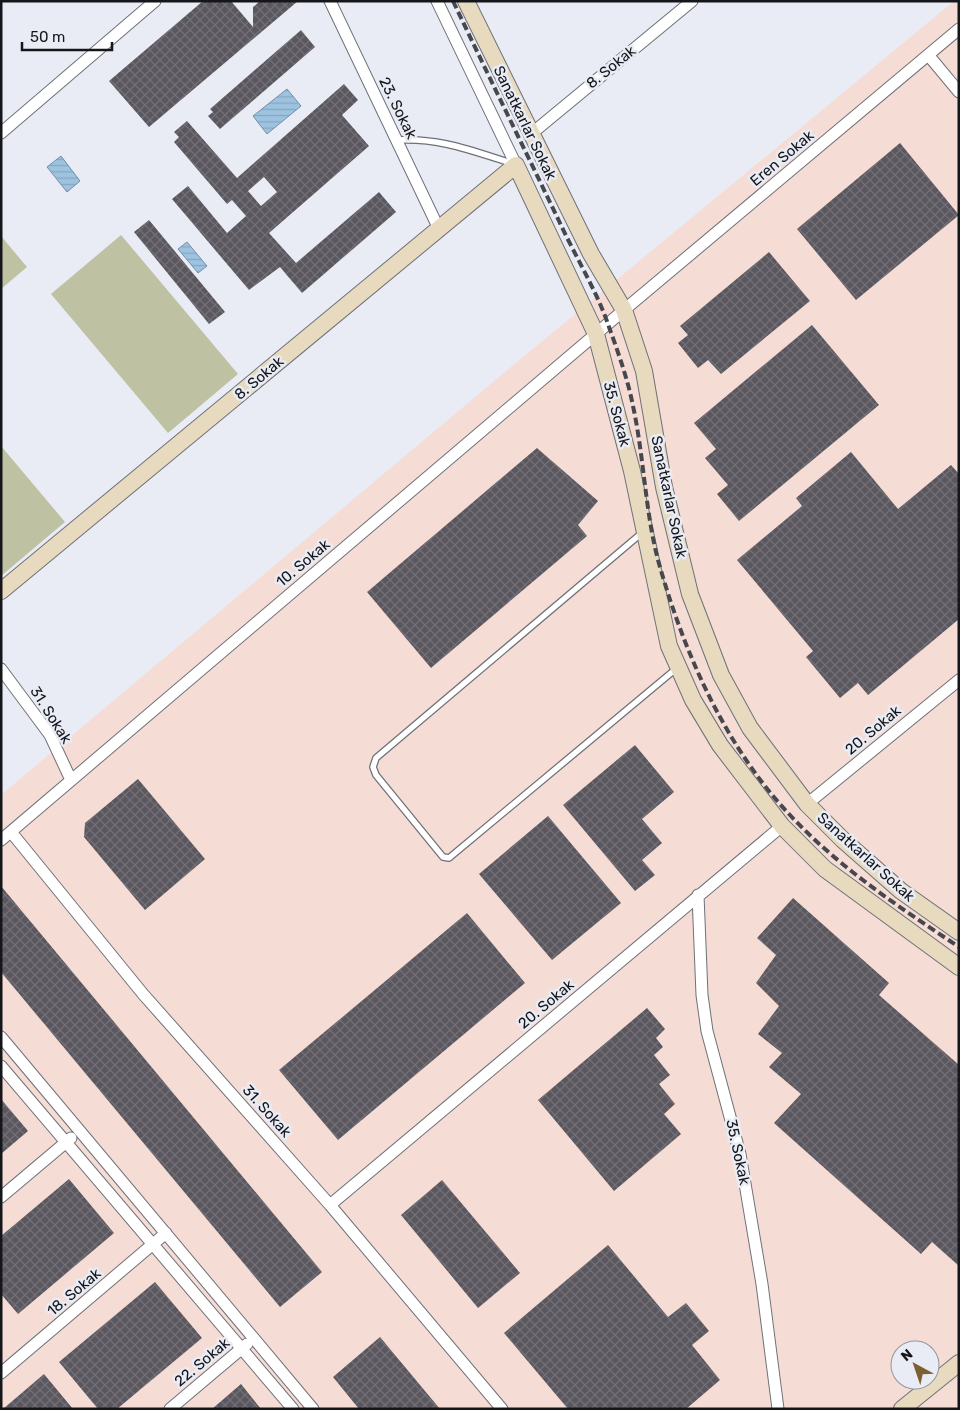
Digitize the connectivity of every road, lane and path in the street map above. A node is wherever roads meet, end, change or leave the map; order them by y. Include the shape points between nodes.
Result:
1 (155, 1) edge
2 (330, 1) edge
3 (437, 1) edge
4 (466, 1) edge
5 (692, 1) edge
6 (959, 29) edge
7 (929, 56) junction
8 (959, 92) edge
9 (1, 133) edge
10 (531, 134) junction
11 (397, 140) junction
12 (516, 165) junction
13 (439, 229) junction
14 (624, 310) junction
15 (596, 334) junction
16 (645, 530) junction
17 (1, 591) edge
18 (678, 667) junction
19 (1, 669) edge
20 (959, 680) edge
21 (71, 780) junction
22 (807, 804) junction
23 (782, 826) junction
24 (11, 832) junction
25 (1, 840) edge
26 (698, 896) junction
27 (959, 932) edge
28 (959, 967) edge
29 (1, 1037) edge
30 (1, 1066) edge
31 (79, 1132) junction
32 (66, 1142) junction
33 (1, 1197) edge
34 (330, 1205) junction
35 (166, 1233) junction
36 (153, 1244) junction
37 (254, 1338) junction
38 (242, 1348) junction
39 (959, 1363) edge
40 (1, 1373) edge
41 (170, 1409) edge
42 (293, 1409) edge
43 (313, 1409) edge
44 (502, 1409) edge
45 (778, 1409) edge
46 (902, 1409) edge

1 - 9 street
2 - 11 street, 23. Sokak
3 - 12 street, 35. Sokak
4 - 10 street, Sanatkarlar Sokak
5 - 10 street, 8. Sokak
6 - 7 street, Eren Sokak
7 - 8 street
7 - 14 street, Eren Sokak
10 - 14 street, Sanatkarlar Sokak via 591,254
11 - 12 lane via 448,143
11 - 13 street, 23. Sokak
12 - 13 street, 8. Sokak
12 - 15 street, 35. Sokak
13 - 17 street, 8. Sokak
14 - 15 street, 10. Sokak
14 - 22 street, Sanatkarlar Sokak via 644,371 664,487 690,594 721,675 750,728
15 - 16 street, 35. Sokak
15 - 21 street, 10. Sokak
16 - 18 street, 35. Sokak via 669,646
16 - 18 lane via 376,758 373,767 376,775 443,857 449,858
18 - 23 street, 35. Sokak via 720,745
19 - 21 street, 31. Sokak via 50,735
20 - 22 street, 20. Sokak
21 - 24 street, 10. Sokak
22 - 27 street, Sanatkarlar Sokak via 901,891
23 - 26 street, 20. Sokak
23 - 28 street, 35. Sokak via 826,869
24 - 25 street, 10. Sokak
24 - 34 street, 31. Sokak via 144,994
26 - 34 street, 20. Sokak
26 - 45 street, 35. Sokak via 702,995 708,1031 740,1154 762,1284
29 - 31 street
30 - 32 street
31 - 32 street
31 - 35 street
32 - 33 street
32 - 36 street
34 - 44 street, 31. Sokak
35 - 36 street, 18. Sokak
35 - 37 street
36 - 38 street
36 - 40 street, 18. Sokak
37 - 38 street, 22. Sokak
37 - 43 street
38 - 41 street, 22. Sokak
38 - 42 street
39 - 46 street

